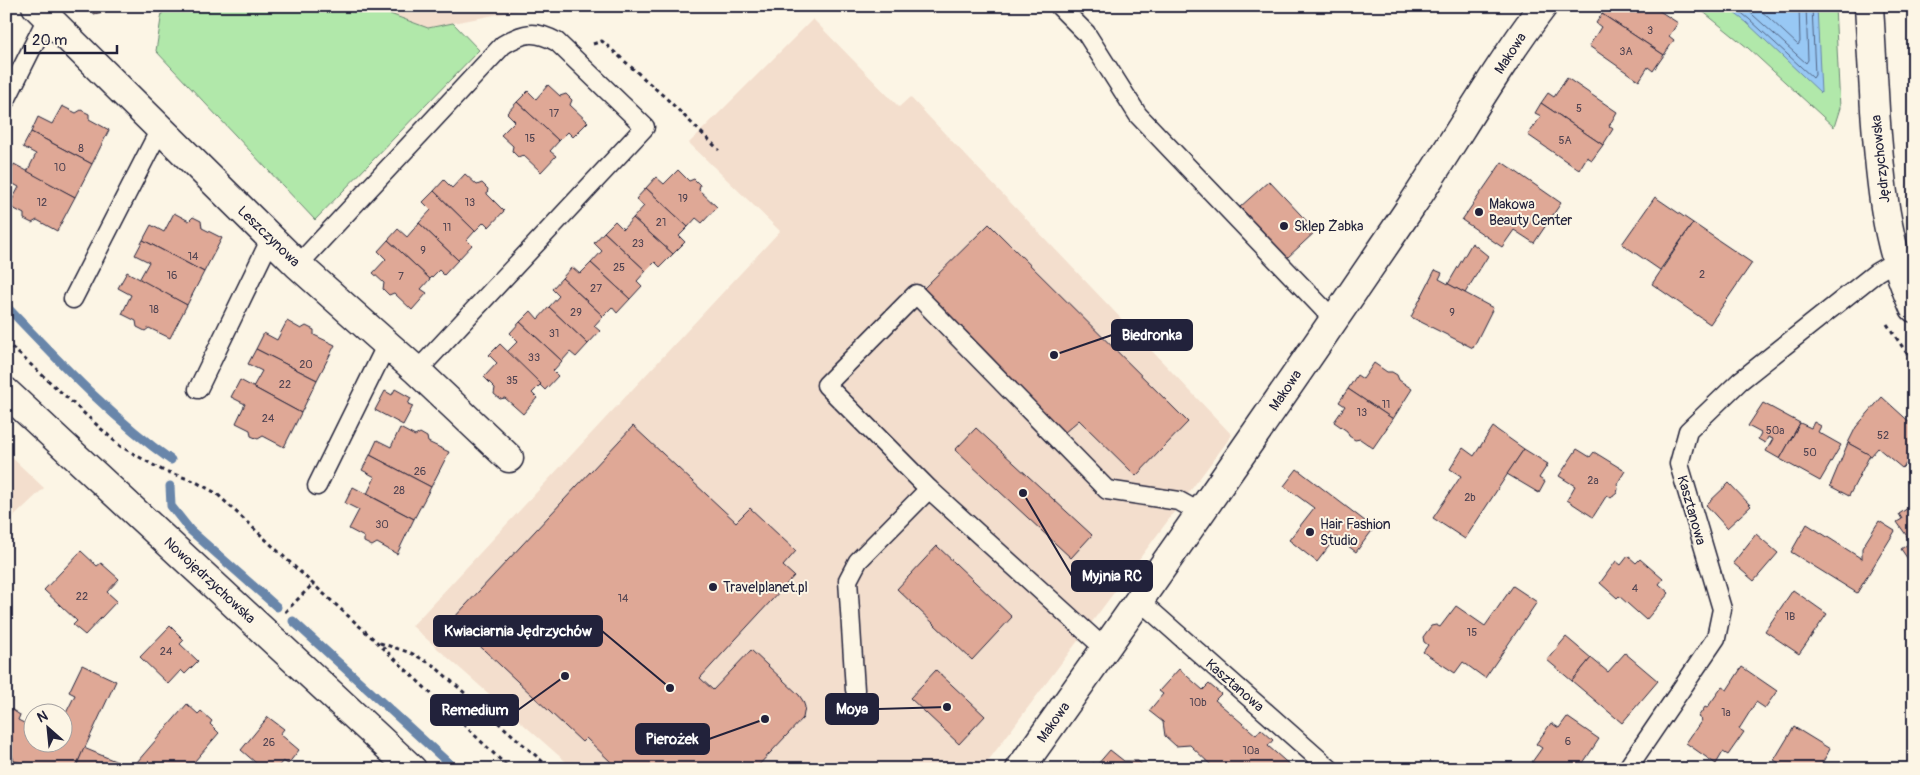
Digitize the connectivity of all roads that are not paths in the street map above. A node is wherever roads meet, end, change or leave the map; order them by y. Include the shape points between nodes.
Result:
1 (1059, 6) edge
2 (1543, 6) edge
3 (1870, 6) edge
4 (42, 12) edge
5 (6, 100) edge
6 (160, 129) junction
7 (271, 238) junction
8 (1896, 261) junction
9 (298, 265) junction
10 (73, 299) dead end
11 (1914, 308) edge
12 (1333, 319) junction
13 (387, 344) junction
14 (417, 371) junction
15 (198, 389) dead end
16 (6, 392) edge
17 (509, 458) dead end
18 (317, 486) dead end
19 (929, 489) junction
20 (1201, 513) junction
21 (1139, 600) junction
22 (1104, 648) junction
23 (854, 690) dead end
24 (412, 769) edge
25 (1020, 769) edge
26 (1330, 769) edge
27 (1627, 769) edge

1 - 12 lane via 1086,33 1138,114
2 - 12 street, Makowa
3 - 8 street, Jędrzychowska via 1878,161 1886,222
4 - 5 lane
4 - 6 street, Leszczynowa
6 - 7 street, Leszczynowa
6 - 10 lane
7 - 9 street, Leszczynowa
7 - 15 lane
8 - 11 street, Jędrzychowska
8 - 27 lane, Kasztanowa via 1877,272 1740,381 1688,431 1679,464 1722,609 1716,638
9 - 13 street, Leszczynowa
9 - 14 lane via 503,45 530,33 557,42 644,127
12 - 20 street, Makowa
13 - 14 street, Leszczynowa
13 - 18 lane
14 - 17 street, Leszczynowa
16 - 24 street, Nowojędrzychowska
19 - 20 lane via 826,385 916,294 1107,490 1179,501
19 - 22 lane
19 - 23 lane via 858,561 848,580
20 - 21 street, Makowa
21 - 22 street, Makowa
21 - 26 lane, Kasztanowa
22 - 25 street, Makowa

